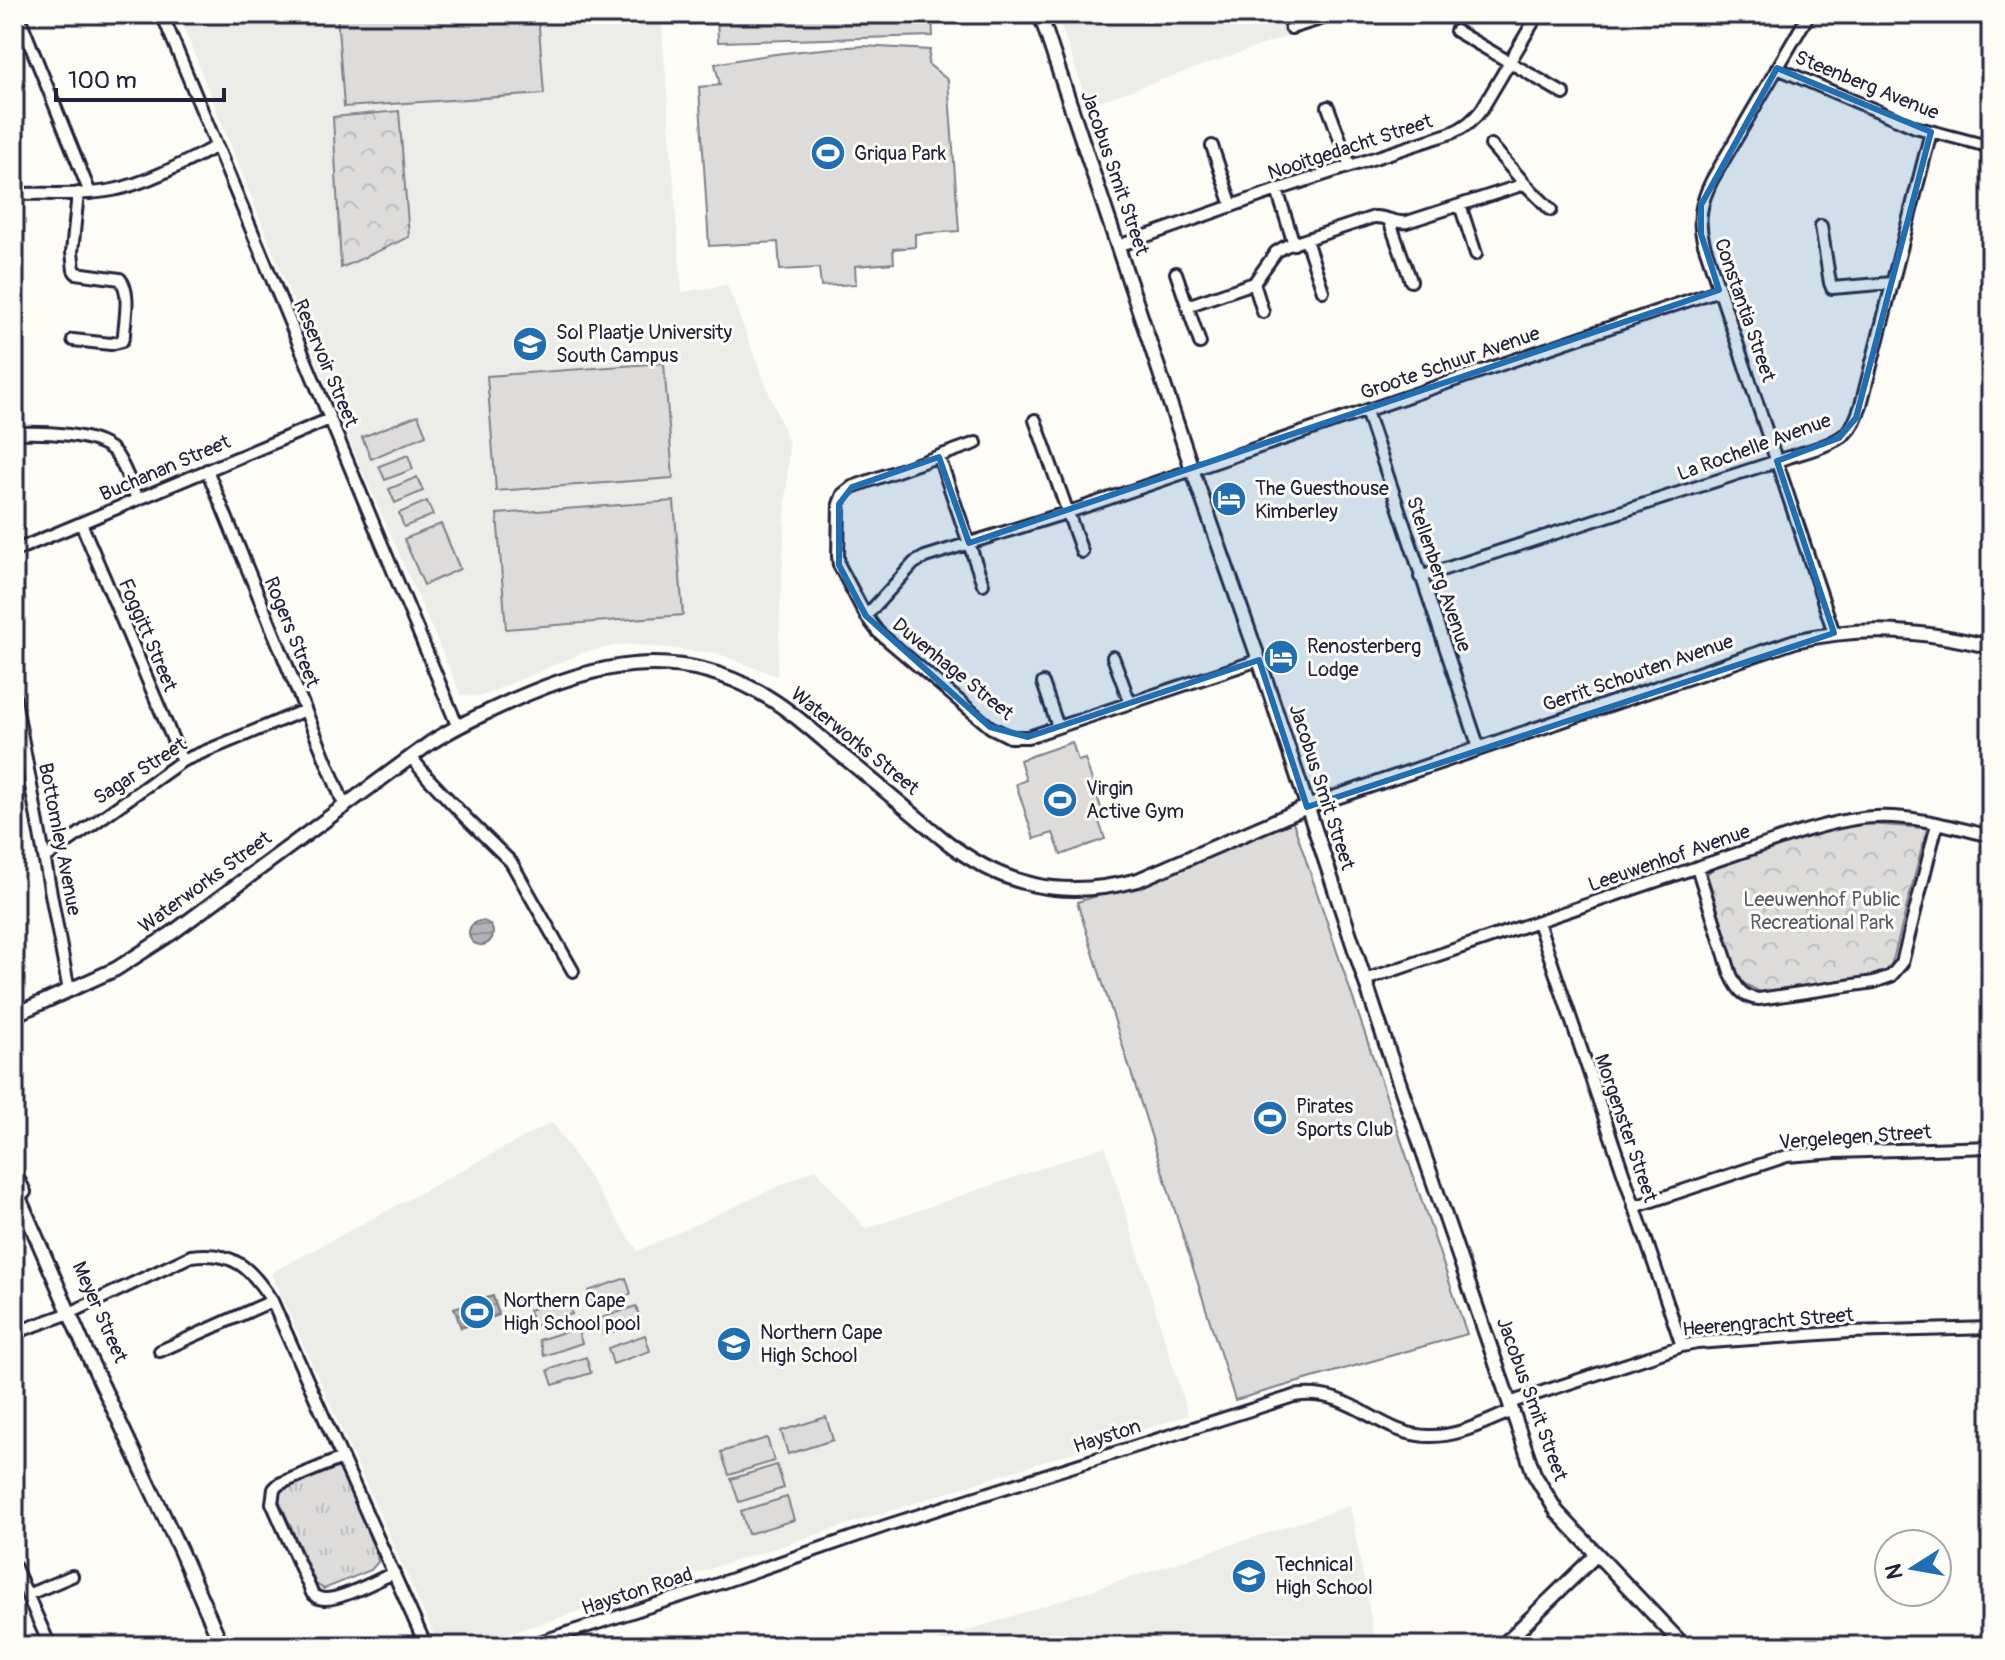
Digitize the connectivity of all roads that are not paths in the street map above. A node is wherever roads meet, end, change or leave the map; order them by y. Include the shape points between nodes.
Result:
1 (18, 14) edge
2 (162, 14) edge
3 (1040, 14) edge
4 (1336, 14) edge
5 (1538, 14) edge
6 (1809, 14) edge
7 (1291, 28) dead end
8 (1456, 31) dead end
9 (1509, 62) junction
10 (1777, 68) junction
11 (1564, 94) dead end
12 (1328, 107) dead end
13 (1931, 132) junction
14 (1491, 145) dead end
15 (1212, 146) dead end
16 (215, 147) junction
17 (1991, 147) edge
18 (1350, 166) junction
19 (1525, 184) junction
20 (1277, 190) junction
21 (78, 193) junction
22 (90, 193) junction
23 (14, 194) edge
24 (1460, 205) junction
25 (1232, 206) junction
26 (1551, 210) dead end
27 (1389, 220) junction
28 (1821, 226) dead end
29 (1306, 240) junction
30 (1294, 244) junction
31 (1118, 246) junction
32 (1476, 254) dead end
33 (1176, 273) dead end
34 (1411, 281) dead end
35 (1254, 283) junction
36 (1892, 283) junction
37 (1719, 290) junction
38 (1323, 291) dead end
39 (1187, 306) junction
40 (1263, 312) dead end
41 (73, 340) dead end
42 (1200, 343) dead end
43 (1366, 411) junction
44 (330, 419) junction
45 (1035, 420) dead end
46 (14, 433) edge
47 (976, 443) dead end
48 (939, 457) junction
49 (1777, 461) junction
50 (1192, 469) junction
51 (207, 470) junction
52 (137, 499) junction
53 (1069, 512) junction
54 (81, 523) junction
55 (969, 543) junction
56 (15, 548) edge
57 (1082, 552) dead end
58 (1420, 577) junction
59 (983, 584) dead end
60 (866, 616) junction
61 (1991, 621) edge
62 (1834, 633) junction
63 (1988, 646) edge
64 (1113, 657) dead end
65 (1259, 660) junction
66 (1043, 683) dead end
67 (14, 694) edge
68 (1130, 703) junction
69 (305, 710) junction
70 (457, 725) junction
71 (1058, 727) junction
72 (1479, 748) junction
73 (411, 757) junction
74 (182, 761) junction
75 (345, 807) junction
76 (1307, 807) junction
77 (1937, 824) junction
78 (1991, 836) edge
79 (45, 858) junction
80 (1697, 867) junction
81 (1538, 922) junction
82 (573, 971) dead end
83 (1365, 980) junction
84 (69, 991) junction
85 (14, 1015) edge
86 (1991, 1147) edge
87 (14, 1172) edge
88 (14, 1186) edge
89 (1634, 1207) junction
90 (272, 1301) junction
91 (74, 1311) junction
92 (1991, 1328) edge
93 (14, 1333) edge
94 (1682, 1346) junction
95 (160, 1351) dead end
96 (1510, 1407) junction
97 (342, 1458) junction
98 (1597, 1554) junction
99 (14, 1565) edge
100 (394, 1573) junction
101 (72, 1576) dead end
102 (712, 1586) joint
103 (27, 1595) junction
104 (50, 1646) edge
105 (222, 1646) edge
106 (426, 1646) edge
107 (527, 1646) edge
108 (1502, 1646) edge
109 (1684, 1646) edge

1 - 22 street
2 - 16 street, Reservoir Street
3 - 31 street, Jacobus Smit Street
4 - 7 street
5 - 9 street, Nooitgedacht Street
6 - 10 street, Constantia Street
8 - 9 street
9 - 11 street
9 - 18 street, Nooitgedacht Street via 1478,115 1463,127
10 - 13 street, Steenberg Avenue
10 - 37 street, Constantia Street via 1701,205 1701,234
12 - 18 street
13 - 17 street, Steenberg Avenue
13 - 36 street, La Rochelle Avenue
14 - 19 street
15 - 25 street
16 - 22 street via 128,186
16 - 44 street, Reservoir Street
18 - 20 street, Nooitgedacht Street
19 - 24 street
19 - 26 street
20 - 25 street, Nooitgedacht Street
20 - 30 street
21 - 22 street
21 - 23 street
21 - 41 street via 74,270 120,279 126,289 122,341
24 - 27 street via 1407,222
24 - 32 street
25 - 31 street, Nooitgedacht Street
27 - 29 street via 1374,217
27 - 34 street
28 - 36 street via 1832,288
29 - 30 street
29 - 38 street
30 - 35 street via 1278,250
31 - 50 street, Jacobus Smit Street
33 - 39 street
35 - 39 street
35 - 40 street
36 - 49 street, La Rochelle Avenue via 1853,425 1833,441
37 - 43 street, Groote Schuur Avenue
37 - 49 street, Constantia Street
39 - 42 street
43 - 50 street, Groote Schuur Avenue
43 - 58 street, Stellenberg Avenue
44 - 51 street, Buchanan Street
44 - 70 street, Reservoir Street
45 - 53 street
46 - 52 street via 71,436 107,445
47 - 48 street
48 - 55 street
48 - 60 street via 852,487 841,499 839,565
49 - 58 street, La Rochelle Avenue
49 - 62 street, Constantia Street
50 - 53 street, Duvenhage Street
50 - 65 street, Jacobus Smit Street
51 - 52 street, Buchanan Street
51 - 69 street, Rogers Street
52 - 54 street, Buchanan Street
53 - 55 street, Duvenhage Street
53 - 57 street
54 - 56 street, Buchanan Street
54 - 74 street, Foggitt Street
55 - 59 street
55 - 60 street, Duvenhage Street via 914,563
58 - 72 street, Stellenberg Avenue
60 - 71 street, Duvenhage Street via 990,727 1010,737
61 - 63 street
62 - 63 street, Gerrit Schouten Avenue via 1922,632
62 - 72 street, Gerrit Schouten Avenue via 1795,641
64 - 68 street
65 - 68 street, Duvenhage Street
65 - 76 street, Jacobus Smit Street
66 - 71 street
67 - 79 street, Bottomley Avenue
68 - 71 street, Duvenhage Street
69 - 74 street, Sagar Street
69 - 75 street, Rogers Street
70 - 73 street, Waterworks Street
70 - 76 street, Waterworks Street via 589,671 645,663 717,673 784,707 962,854 1022,883 1059,889 1138,880
72 - 76 street, Gerrit Schouten Avenue
73 - 75 street, Waterworks Street
73 - 82 street via 511,862
74 - 79 street, Sagar Street
75 - 84 street, Waterworks Street via 172,933
76 - 83 street, Jacobus Smit Street
77 - 78 street, Leeuwenhof Avenue
77 - 80 street, Leeuwenhof Avenue via 1889,817 1850,820
77 - 80 street via 1902,963 1891,976 1865,984 1759,999 1744,995 1731,975
79 - 84 street, Bottomley Avenue
80 - 81 street, Leeuwenhof Avenue
81 - 83 street, Leeuwenhof Avenue
81 - 89 street, Morgenster Street
83 - 96 street, Jacobus Smit Street
84 - 85 street, Waterworks Street
86 - 89 street, Vergelegen Street via 1787,1156
87 - 91 street, Meyer Street
88 - 91 street, Meyer Street
89 - 94 street, Morgenster Street
90 - 91 street via 246,1268 233,1259 206,1254 173,1263
90 - 95 street
90 - 97 street
91 - 93 street
91 - 105 street, Meyer Street
92 - 94 street, Heerengracht Street via 1818,1334
94 - 96 street, Heerengracht Street
96 - 98 street, Jacobus Smit Street via 1546,1495
96 - 102 street, Hayston via 1460,1431 1427,1437 1399,1430 1341,1400 1294,1396
97 - 100 street
97 - 100 street via 279,1484 272,1503 276,1514 317,1597 338,1596
98 - 108 street
98 - 109 street, Jacobus Smit Street
99 - 103 street
100 - 106 street
101 - 103 street
102 - 107 street, Hayston Road
103 - 104 street

